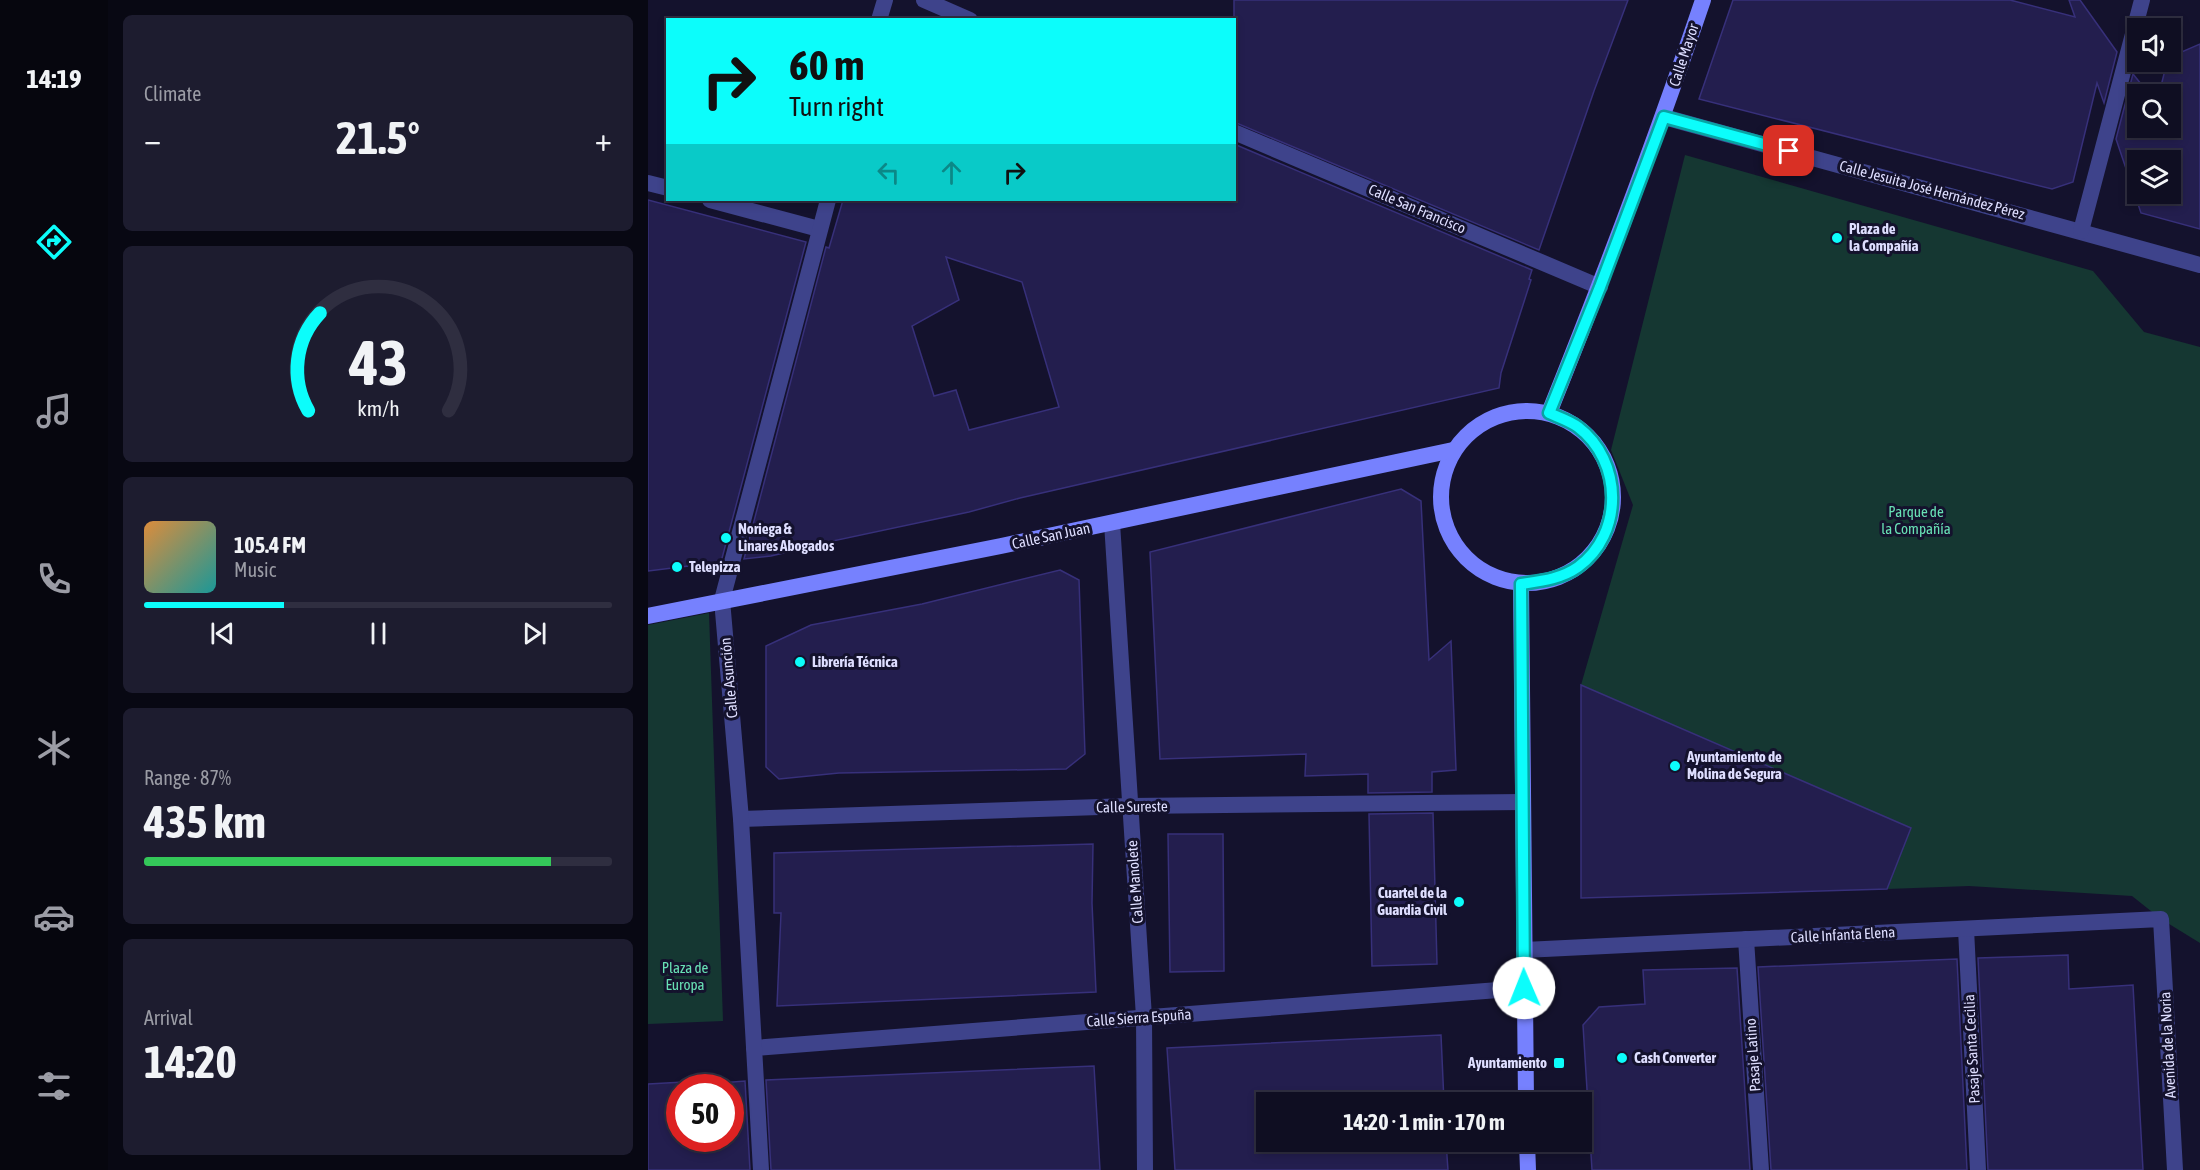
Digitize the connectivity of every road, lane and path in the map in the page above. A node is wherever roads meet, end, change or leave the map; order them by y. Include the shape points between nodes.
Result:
1 (885, 0) edge
2 (924, 0) edge
3 (1703, 0) edge
4 (2142, 0) edge
5 (880, 18) edge
6 (965, 18) edge
7 (1664, 117) junction
8 (1236, 133) edge
9 (648, 183) edge
10 (666, 188) edge
11 (714, 201) edge
12 (828, 201) edge
13 (819, 229) junction
14 (2081, 231) junction
15 (2200, 265) edge
16 (1600, 287) junction
17 (1549, 413) junction
18 (1453, 450) junction
19 (1112, 523) junction
20 (1521, 584) junction
21 (722, 600) junction
22 (648, 616) edge
23 (1523, 802) junction
24 (1130, 806) junction
25 (741, 819) junction
26 (2161, 919) joint
27 (1966, 929) junction
28 (1746, 939) junction
29 (1524, 950) junction
30 (1524, 988) junction
31 (1144, 1017) junction
32 (754, 1048) junction
33 (1526, 1092) edge
34 (1527, 1152) edge
35 (761, 1170) edge
36 (1145, 1170) edge
37 (1528, 1170) edge
38 (1761, 1170) edge
39 (1978, 1170) edge
40 (2175, 1170) edge

1 - 5 street
2 - 6 street
3 - 7 main road, Calle Mayor
4 - 14 street
7 - 14 street, Calle Jesuita José Hernández Pérez
7 - 16 main road, Calle Mayor
8 - 16 street, Calle San Francisco
9 - 10 street
11 - 13 street
12 - 13 street, Calle Asunción
13 - 21 street, Calle Asunción
14 - 15 street, Calle Jesuita José Hernández Pérez
16 - 17 main road, Calle Mayor
17 - 18 main road via 1512,410 1484,420
17 - 20 main road via 1578,427 1601,453 1612,481 1612,514 1601,543 1578,567 1552,580
18 - 19 main road, Calle San Juan
18 - 20 main road via 1441,478 1443,521 1456,548 1487,574
19 - 21 main road, Calle San Juan
19 - 24 street, Calle Manolete
20 - 23 main road
21 - 22 main road, Calle San Juan
21 - 25 street, Calle Asunción
23 - 24 street, Calle Sureste
23 - 29 main road
24 - 25 street, Calle Sureste
24 - 31 street, Calle Manolete
25 - 32 street, Calle Asunción
26 - 27 street, Calle Infanta Elena
26 - 40 street, Avenida de la Noria
27 - 28 street, Calle Infanta Elena
27 - 39 street, Pasaje Santa Cecilia
28 - 29 street, Calle Infanta Elena
28 - 38 street, Pasaje Latino
29 - 30 main road
30 - 31 street, Calle Sierra Espuña
30 - 33 main road
31 - 32 street, Calle Sierra Espuña
31 - 36 street, Calle Manolete
32 - 35 street, Calle Asunción
34 - 37 main road

